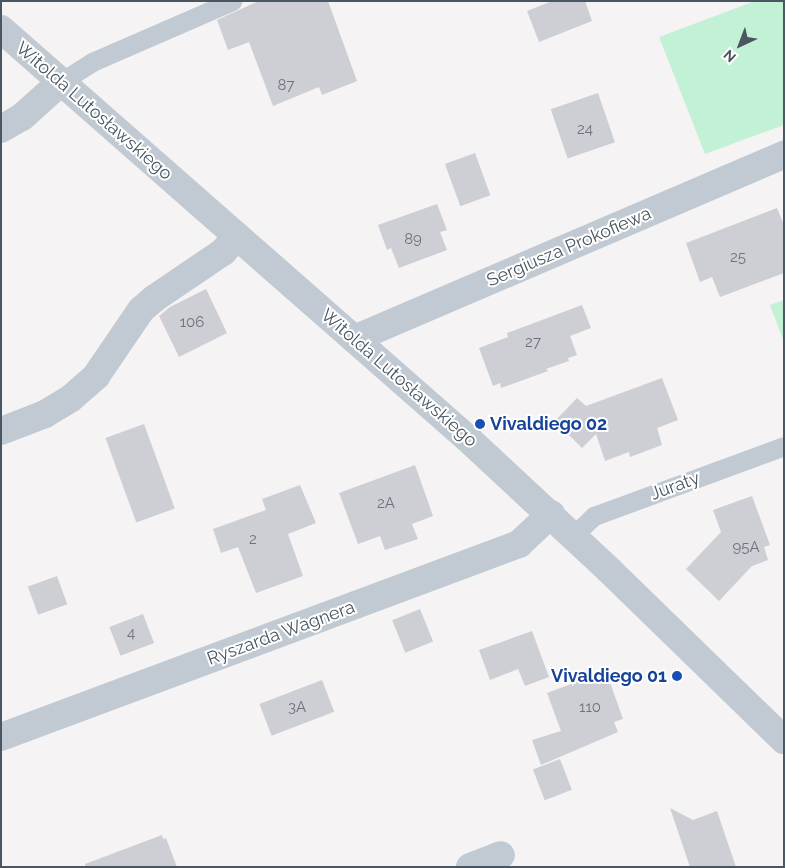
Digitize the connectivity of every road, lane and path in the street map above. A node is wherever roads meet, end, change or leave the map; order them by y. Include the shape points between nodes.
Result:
1 (232, 1) edge
2 (1, 29) edge
3 (62, 82) junction
4 (1, 129) edge
5 (784, 155) edge
6 (237, 236) junction
7 (354, 339) junction
8 (1, 430) edge
9 (784, 446) edge
10 (551, 514) junction
11 (573, 536) junction
12 (782, 735) edge
13 (1, 737) edge
14 (501, 855) dead end
15 (470, 867) edge

1 - 3 lane via 92,62
2 - 3 street, Witolda Lutosławskiego
3 - 4 street via 22,117
3 - 6 street, Witolda Lutosławskiego
5 - 7 street, Sergiusza Prokofiewa
6 - 7 street, Witolda Lutosławskiego
6 - 8 street via 223,252 141,310 96,376 70,399 46,414
7 - 10 street, Witolda Lutosławskiego
9 - 11 lane, Juraty via 594,516
10 - 11 street, Witolda Lutosławskiego
10 - 13 street, Ryszarda Wagnera via 519,544
11 - 12 street, Witolda Lutosławskiego
14 - 15 street

